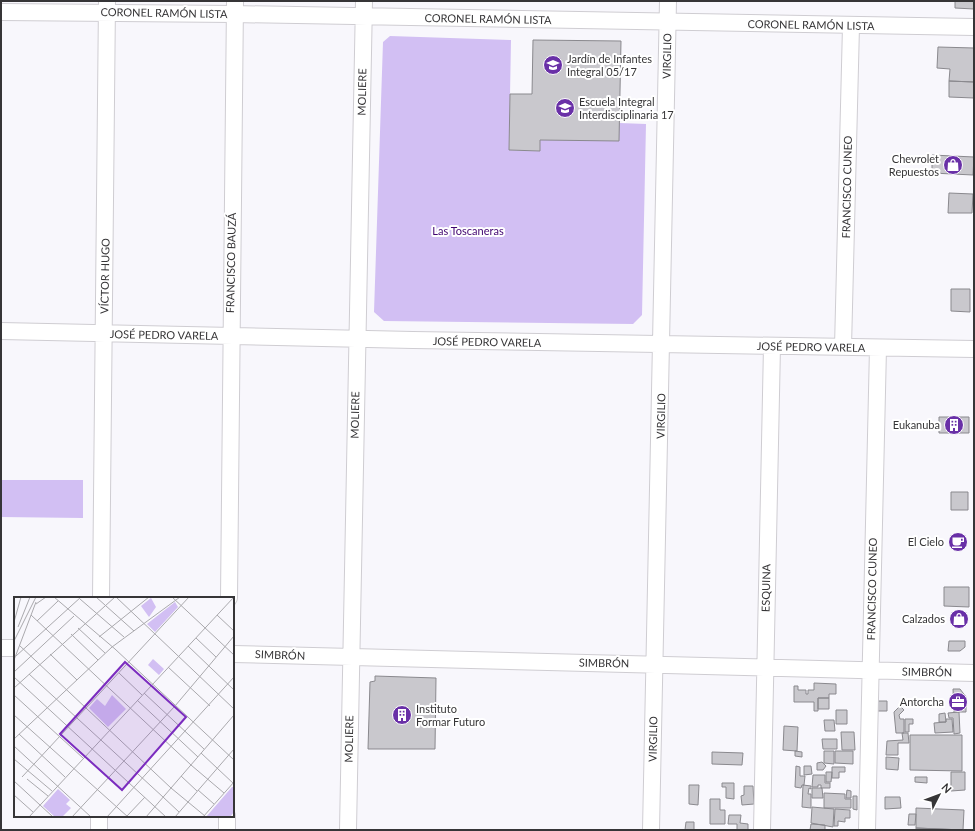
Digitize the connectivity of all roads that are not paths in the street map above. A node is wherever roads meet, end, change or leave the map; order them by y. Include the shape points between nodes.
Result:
1 (364, 1) edge
2 (668, 1) edge
3 (107, 7) edge
4 (234, 7) edge
5 (1, 12) edge
6 (364, 17) junction
7 (668, 21) junction
8 (851, 26) junction
9 (974, 27) edge
10 (1, 331) edge
11 (104, 334) junction
12 (230, 336) junction
13 (357, 338) junction
14 (662, 344) junction
15 (772, 346) junction
16 (843, 347) junction
17 (878, 348) junction
18 (974, 349) edge
19 (101, 597) edge
20 (229, 597) edge
21 (1, 648) edge
22 (14, 648) edge
23 (234, 654) edge
24 (350, 658) junction
25 (655, 664) junction
26 (765, 668) junction
27 (870, 671) junction
28 (974, 673) edge
29 (99, 817) edge
30 (227, 817) edge
31 (99, 830) edge
32 (227, 830) edge
33 (348, 830) edge
34 (651, 830) edge
35 (762, 830) edge
36 (867, 830) edge

1 - 6 street, MOLIERE
2 - 7 street, VIRGILIO
3 - 4 street, CORONEL RAMÓN LISTA
3 - 5 street, CORONEL RAMÓN LISTA
3 - 11 street, VÍCTOR HUGO
4 - 6 street, CORONEL RAMÓN LISTA
4 - 12 street, FRANCISCO BAUZÁ
6 - 7 street, CORONEL RAMÓN LISTA
6 - 13 street, MOLIERE
7 - 8 street, CORONEL RAMÓN LISTA
7 - 14 street, VIRGILIO
8 - 9 street, CORONEL RAMÓN LISTA
8 - 16 street, FRANCISCO CUNEO
10 - 11 street, JOSÉ PEDRO VARELA
11 - 12 street, JOSÉ PEDRO VARELA
11 - 19 street, VÍCTOR HUGO
12 - 13 street, JOSÉ PEDRO VARELA
12 - 20 street, FRANCISCO BAUZÁ
13 - 14 street, JOSÉ PEDRO VARELA
13 - 24 street, MOLIERE
14 - 15 street, JOSÉ PEDRO VARELA
14 - 25 street, VIRGILIO
15 - 16 street, JOSÉ PEDRO VARELA
15 - 26 street, ESQUINA
16 - 17 street, JOSÉ PEDRO VARELA
17 - 18 street, JOSÉ PEDRO VARELA
17 - 27 street, FRANCISCO CUNEO
21 - 22 street
23 - 24 street, SIMBRÓN
24 - 25 street, SIMBRÓN
24 - 33 street, MOLIERE
25 - 26 street, SIMBRÓN
25 - 34 street, VIRGILIO
26 - 27 street, SIMBRÓN
26 - 35 street, ESQUINA
27 - 28 street, SIMBRÓN
27 - 36 street, FRANCISCO CUNEO
29 - 31 street
30 - 32 street

